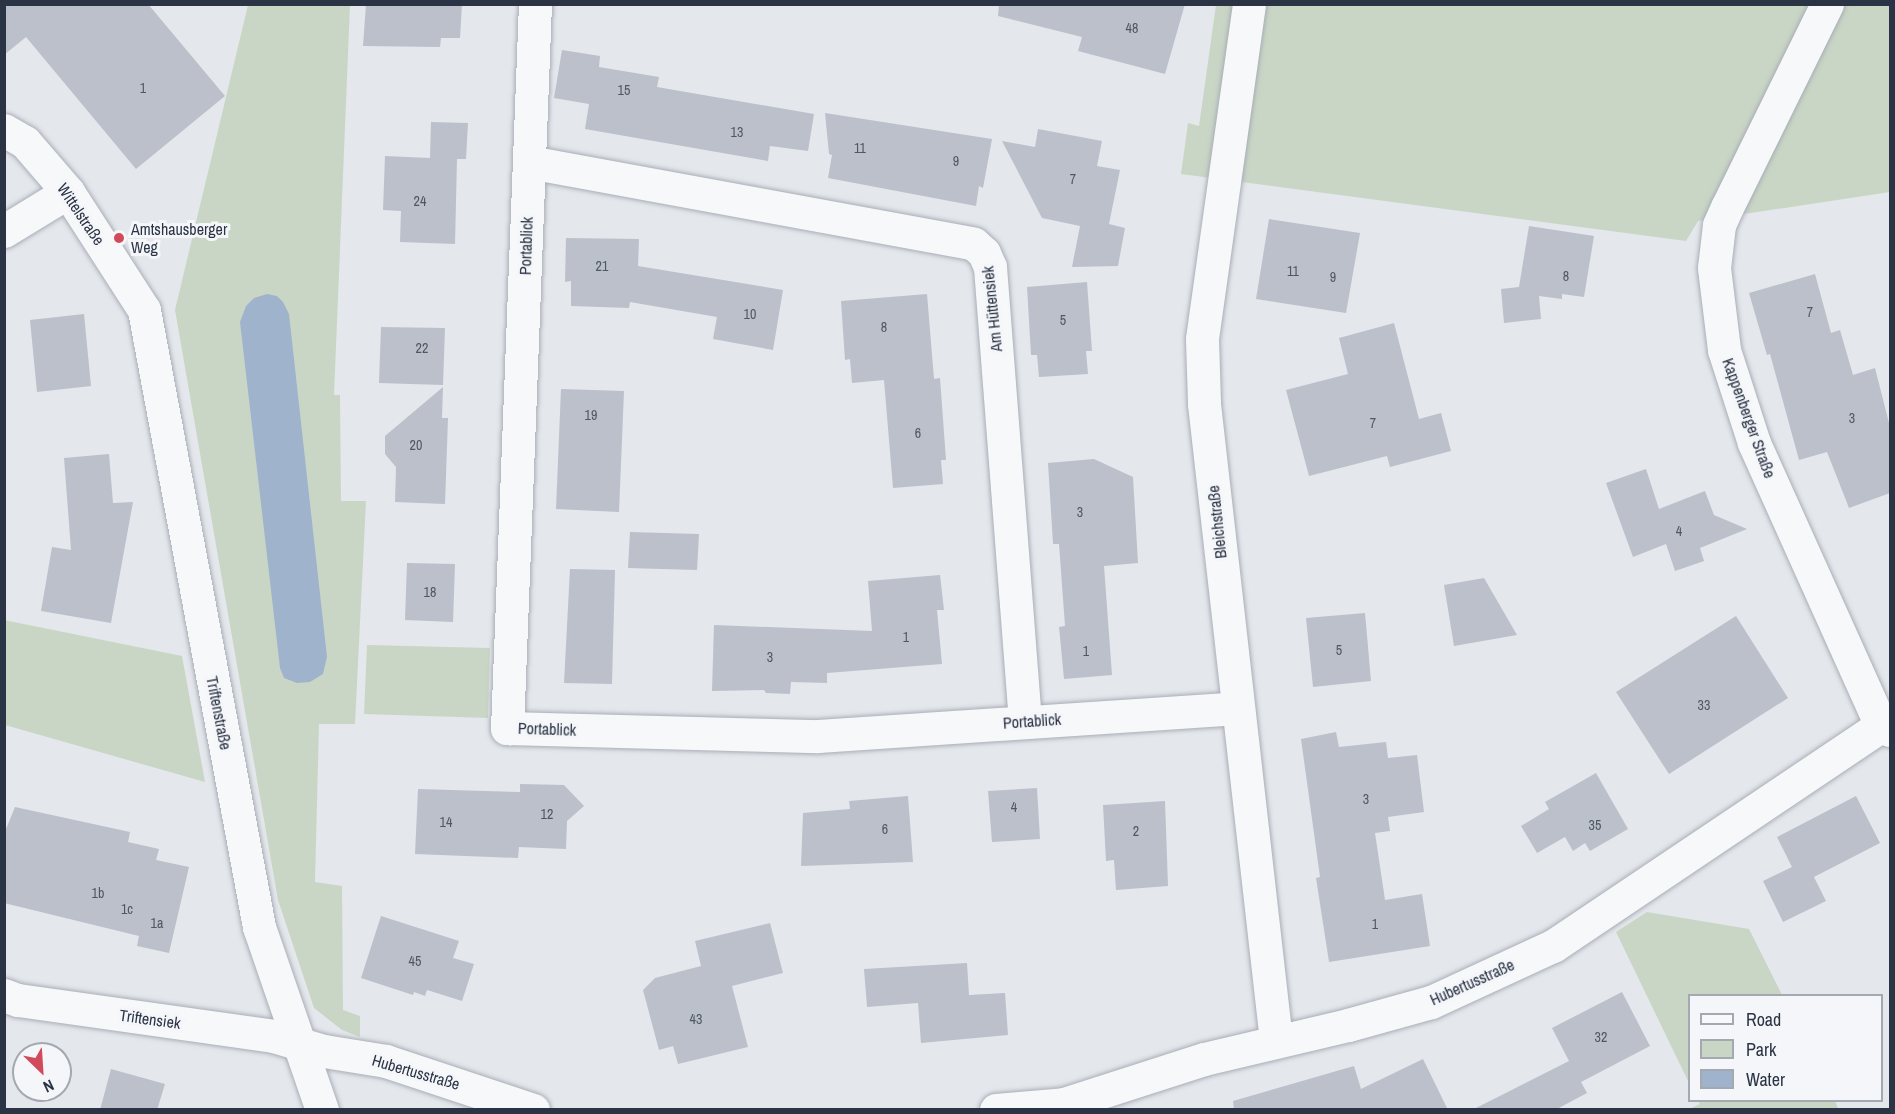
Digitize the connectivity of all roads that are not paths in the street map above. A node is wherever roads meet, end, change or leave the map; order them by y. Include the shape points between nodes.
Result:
1 (535, 4) edge
2 (1249, 4) edge
3 (1827, 4) edge
4 (4, 130) edge
5 (529, 162) junction
6 (68, 192) junction
7 (4, 231) edge
8 (144, 310) joint
9 (1238, 708) junction
10 (1025, 722) junction
11 (1886, 728) edge
12 (4, 995) edge
13 (1276, 1041) junction
14 (297, 1042) junction
15 (1062, 1107) edge
16 (322, 1110) edge
17 (533, 1110) edge
18 (996, 1110) edge

1 - 5 street, Portablick
2 - 9 street, Bleichstraße via 1202,339 1203,404
3 - 11 street, Kappenberger Straße via 1719,225 1714,268 1724,350 1754,443
4 - 6 street, Wittelstraße via 25,142
5 - 10 street, Am Hüttensiek via 974,244 984,253 990,267
5 - 10 street, Portablick via 507,728 818,736
6 - 7 street
6 - 8 street, Wittelstraße
8 - 14 street, Triftenstraße via 259,927
9 - 10 street, Portablick
9 - 13 street, Bleichstraße
11 - 13 street, Hubertusstraße via 1553,946 1431,1002
12 - 14 street, Triftensiek
13 - 15 street, Hubertusstraße via 1204,1059
14 - 16 street, Triftenstraße
14 - 17 street, Hubertusstraße via 324,1051 386,1061
15 - 18 street, Hubertusstraße

